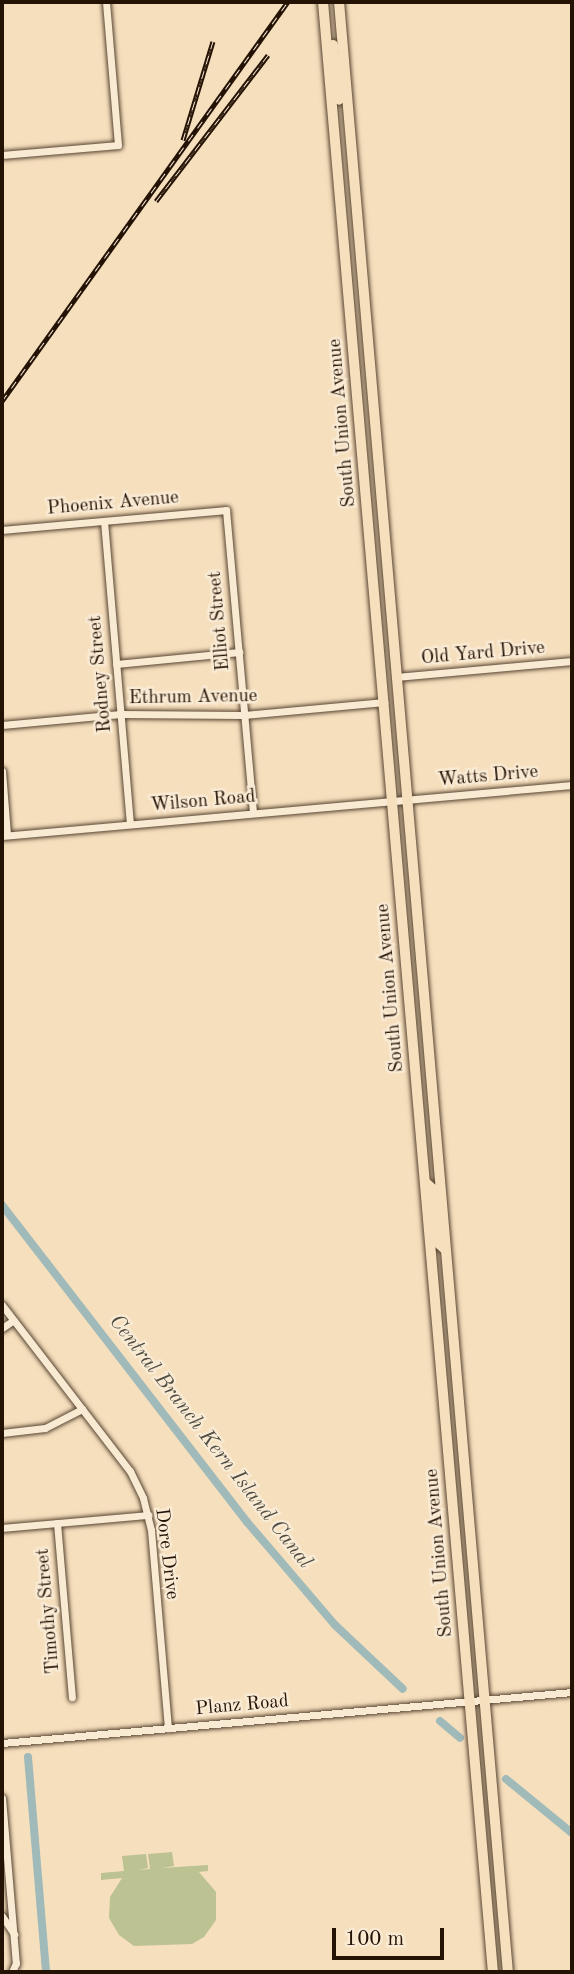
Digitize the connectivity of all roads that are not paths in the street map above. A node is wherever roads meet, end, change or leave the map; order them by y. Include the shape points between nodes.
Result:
1 (106, 2) edge
2 (323, 2) edge
3 (339, 2) edge
4 (327, 37) junction
5 (347, 114) junction
6 (335, 130) junction
7 (2, 155) edge
8 (355, 206) junction
9 (343, 221) junction
10 (362, 291) junction
11 (351, 312) junction
12 (369, 363) junction
13 (357, 380) junction
14 (375, 441) junction
15 (363, 447) junction
16 (226, 510) joint
17 (104, 521) junction
18 (382, 521) junction
19 (2, 530) edge
20 (239, 652) junction
21 (572, 662) edge
22 (116, 664) junction
23 (396, 677) junction
24 (384, 702) junction
25 (120, 714) junction
26 (244, 715) junction
27 (2, 725) edge
28 (2, 771) edge
29 (572, 785) edge
30 (406, 800) junction
31 (393, 801) junction
32 (253, 813) junction
33 (130, 824) junction
34 (5, 836) edge
35 (426, 1030) junction
36 (413, 1031) junction
37 (426, 1183) junction
38 (445, 1250) junction
39 (434, 1280) junction
40 (2, 1305) edge
41 (13, 1320) junction
42 (2, 1328) edge
43 (454, 1356) junction
44 (82, 1409) junction
45 (2, 1433) edge
46 (465, 1469) junction
47 (450, 1470) junction
48 (148, 1515) junction
49 (57, 1523) junction
50 (2, 1528) edge
51 (572, 1692) edge
52 (72, 1697) dead end
53 (485, 1700) junction
54 (470, 1701) junction
55 (168, 1728) junction
56 (2, 1743) edge
57 (2, 1798) edge
58 (2, 1916) edge
59 (14, 1934) junction
60 (12, 1972) edge
61 (493, 1972) edge
62 (508, 1972) edge

1 - 7 street via 118,145
2 - 4 main road, South Union Avenue
3 - 5 main road, South Union Avenue
4 - 5 main road via 334,46 341,111
4 - 6 main road, South Union Avenue
5 - 8 main road, South Union Avenue
6 - 8 main road via 344,146 348,189
6 - 9 main road, South Union Avenue
8 - 10 main road, South Union Avenue
9 - 10 main road via 349,226 354,276
9 - 11 main road, South Union Avenue
10 - 12 main road, South Union Avenue
11 - 12 main road via 357,318
11 - 13 main road, South Union Avenue
12 - 14 main road, South Union Avenue
13 - 14 main road via 364,388 368,437
13 - 15 main road, South Union Avenue
14 - 18 main road, South Union Avenue
15 - 18 main road via 369,454 374,511
15 - 24 main road, South Union Avenue
16 - 17 street, Phoenix Avenue
16 - 20 street, Elliot Street
17 - 19 street, Phoenix Avenue
17 - 22 street, Rodney Street
18 - 23 main road, South Union Avenue
20 - 22 street
20 - 26 street, Elliot Street
21 - 23 street, Old Yard Drive
22 - 25 street, Rodney Street
23 - 30 main road, South Union Avenue
24 - 26 street, Ethrum Avenue
24 - 31 main road, South Union Avenue
25 - 26 street, Ethrum Avenue
25 - 27 street, Ethrum Avenue
25 - 33 street, Rodney Street
26 - 32 street, Elliot Street
28 - 34 street
29 - 30 street, Watts Drive
30 - 31 street, Wilson Road
30 - 35 main road, South Union Avenue
31 - 32 street, Wilson Road
31 - 36 main road, South Union Avenue
32 - 33 street, Wilson Road
33 - 34 street, Wilson Road
35 - 36 main road
35 - 38 main road, South Union Avenue
36 - 37 main road, South Union Avenue
37 - 38 main road via 433,1189 438,1243
37 - 39 main road, South Union Avenue
38 - 43 main road, South Union Avenue
39 - 43 main road via 443,1297 448,1345
39 - 47 main road, South Union Avenue
40 - 41 street, Dore Drive
41 - 42 street
41 - 44 street, Dore Drive
43 - 46 main road, South Union Avenue
44 - 45 street via 45,1428
44 - 48 street, Dore Drive via 130,1471
46 - 47 main road
46 - 53 main road, South Union Avenue
47 - 54 main road, South Union Avenue
48 - 49 street
48 - 55 street, Dore Drive
49 - 50 street
49 - 52 street, Timothy Street
51 - 53 street, Planz Road
53 - 54 street, Planz Road
53 - 62 main road, South Union Avenue
54 - 55 street, Planz Road
54 - 61 main road, South Union Avenue
55 - 56 street, Planz Road
57 - 59 street
58 - 59 street
59 - 60 street

